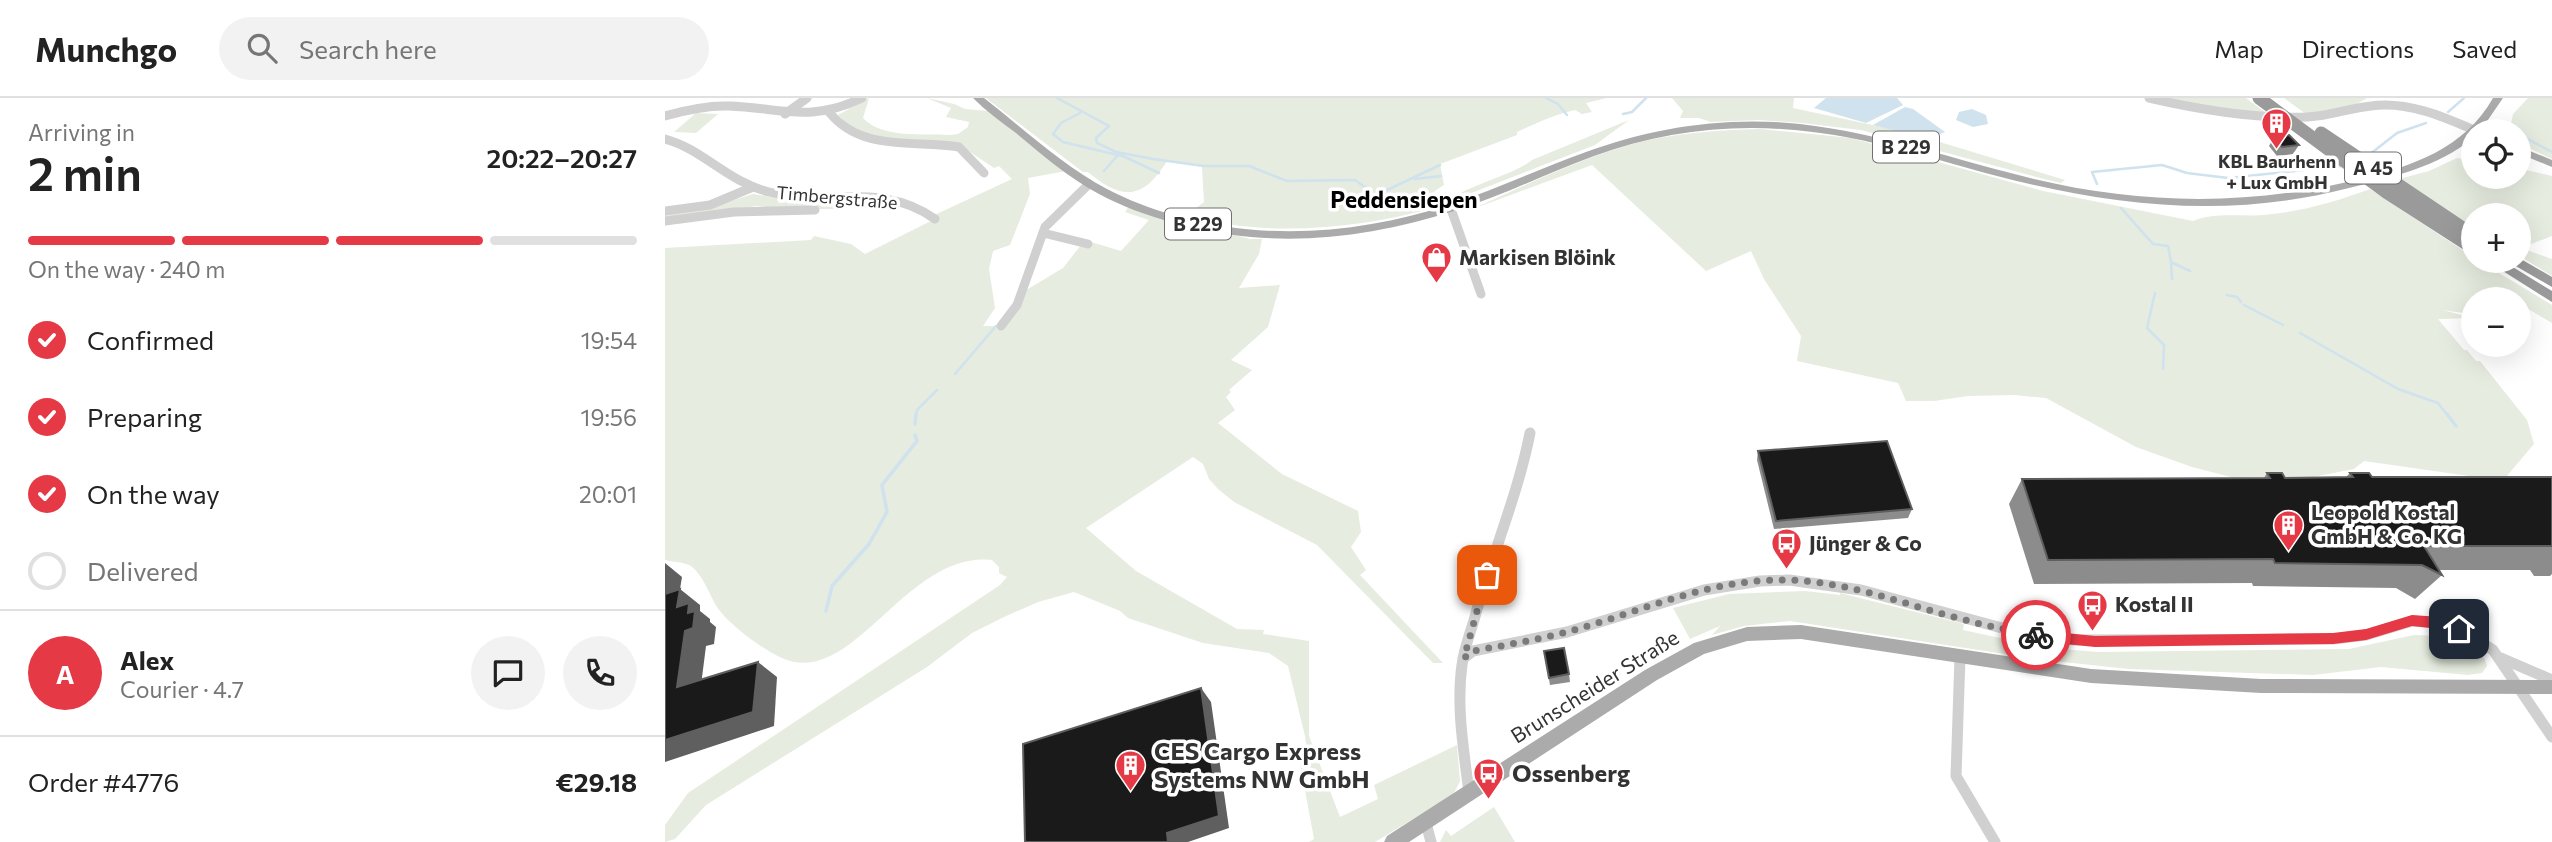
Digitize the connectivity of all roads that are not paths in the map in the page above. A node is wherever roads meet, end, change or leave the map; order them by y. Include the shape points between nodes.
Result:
1 (807, 98) edge
2 (862, 98) edge
3 (978, 98) edge
4 (2149, 98) edge
5 (2259, 98) edge
6 (2275, 98) edge
7 (2498, 98) edge
8 (829, 112) junction
9 (785, 114) junction
10 (665, 116) edge
11 (2485, 119) edge
12 (2461, 124) edge
13 (665, 139) edge
14 (2461, 142) edge
15 (2458, 145) junction
16 (2461, 145) edge
17 (2531, 155) edge
18 (2552, 164) edge
19 (984, 173) dead end
20 (1089, 184) junction
21 (753, 187) junction
22 (1451, 208) junction
23 (815, 210) dead end
24 (665, 211) edge
25 (935, 219) dead end
26 (665, 221) edge
27 (2461, 227) edge
28 (1043, 233) junction
29 (2461, 240) edge
30 (1088, 244) dead end
31 (2522, 273) edge
32 (2540, 281) edge
33 (1481, 294) dead end
34 (2552, 296) edge
35 (1000, 326) dead end
36 (1530, 433) dead end
37 (1960, 657) junction
38 (2498, 657) junction
39 (1464, 658) junction
40 (2552, 680) edge
41 (2517, 687) junction
42 (2552, 687) edge
43 (2552, 737) edge
44 (1469, 793) junction
45 (1426, 823) junction
46 (1393, 842) edge
47 (1431, 842) edge
48 (1995, 842) edge

1 - 9 street
2 - 8 street
3 - 20 main road, B 229
4 - 12 street via 2220,113 2270,117 2327,116 2375,105 2403,106
5 - 29 highway, A 45, bridge via 2386,192
6 - 27 highway, A 45, bridge
7 - 11 main road, B 229
8 - 9 street
8 - 19 street via 841,127 861,137 959,148
9 - 10 street via 718,106
13 - 21 street, Timbergstraße via 678,142 729,177
14 - 15 main road, B 229
15 - 16 main road, B 229
15 - 22 main road, B 229 via 2398,173 2331,189 2257,203 2192,205 2068,189 1858,136 1776,125 1728,125 1625,142
17 - 18 main road
20 - 22 main road, B 229 via 1192,223 1256,234 1390,224
20 - 28 street
21 - 24 street via 720,203
21 - 25 street, Timbergstraße via 798,196 885,198
22 - 33 street
23 - 26 street, Timbergstraße via 734,212
28 - 30 street
28 - 35 street via 1017,305
31 - 32 highway
32 - 34 highway
36 - 39 street via 1519,486 1492,556
37 - 41 main road, Brunscheider Straße via 2091,676 2203,683
37 - 44 main road, Brunscheider Straße via 1801,632 1748,634 1725,640 1651,675
37 - 48 street via 1956,776
38 - 39 street via 2467,633 2427,621 2333,639 2050,638 1968,621 1869,591 1786,580 1694,591 1566,632 1473,651
38 - 40 street
38 - 41 street
39 - 44 street via 1461,729
41 - 42 main road, Brunscheider Straße
41 - 43 street
44 - 45 main road, Brunscheider Straße
45 - 46 main road, Brunscheider Straße
45 - 47 street

